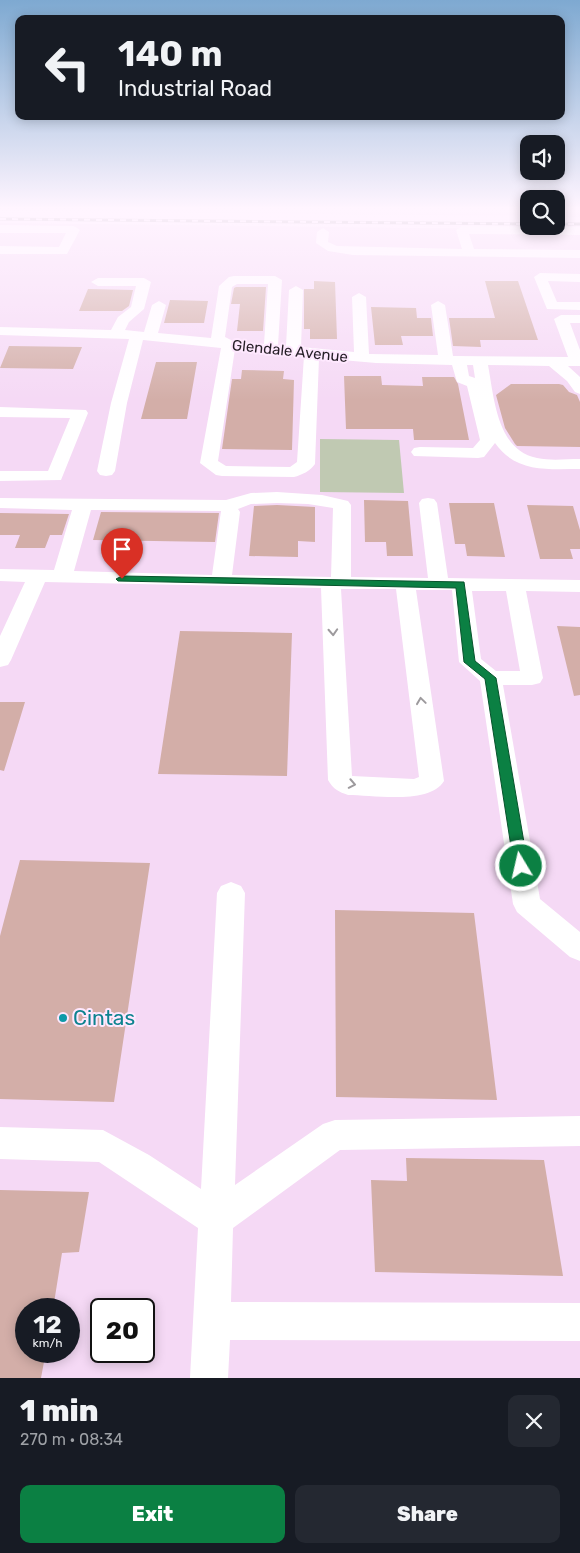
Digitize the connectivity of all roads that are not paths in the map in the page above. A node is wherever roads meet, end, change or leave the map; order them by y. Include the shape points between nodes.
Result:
1 (580, 278) edge
2 (98, 282) dead end
3 (296, 290) dead end
4 (359, 297) dead end
5 (159, 305) dead end
6 (438, 305) dead end
7 (580, 306) edge
8 (580, 319) edge
9 (0, 331) edge
10 (116, 334) junction
11 (143, 336) junction
12 (229, 344) junction
13 (270, 349) junction
14 (293, 352) junction
15 (312, 354) junction
16 (362, 358) junction
17 (452, 361) junction
18 (480, 361) junction
19 (553, 362) junction
20 (579, 362) edge
21 (580, 389) edge
22 (0, 412) edge
23 (420, 452) dead end
24 (580, 464) edge
25 (106, 471) dead end
26 (0, 476) edge
27 (0, 503) edge
28 (428, 503) dead end
29 (83, 505) junction
30 (228, 507) junction
31 (0, 575) edge
32 (38, 576) junction
33 (62, 577) junction
34 (221, 581) junction
35 (336, 583) junction
36 (405, 584) junction
37 (440, 584) junction
38 (461, 585) junction
39 (515, 585) junction
40 (580, 586) edge
41 (0, 660) edge
42 (491, 678) junction
43 (231, 893) dead end
44 (580, 949) edge
45 (580, 1131) edge
46 (0, 1143) edge
47 (216, 1219) junction
48 (212, 1321) junction
49 (580, 1322) edge
50 (209, 1378) edge

1 - 7 street via 540,277 552,306
2 - 10 street via 144,282 137,310 123,320
3 - 14 street
4 - 16 street
5 - 11 street
6 - 17 street
8 - 20 street via 561,318
9 - 10 street, Glendale Avenue
10 - 11 street, Glendale Avenue
11 - 12 street, Glendale Avenue
11 - 25 street via 119,403
12 - 13 street, Glendale Avenue
12 - 13 street via 218,339 226,286 234,280 275,280
12 - 15 street via 209,463 222,471 294,472 306,464
13 - 14 street, Glendale Avenue
14 - 15 street, Glendale Avenue
15 - 16 street, Glendale Avenue
16 - 17 street, Glendale Avenue
17 - 18 street, Glendale Avenue
17 - 23 street via 462,379 474,383 488,441 478,453
18 - 19 street, Glendale Avenue
18 - 24 street via 494,427 507,450 534,463
19 - 20 street, Glendale Avenue
19 - 21 street
22 - 26 street via 80,413 55,476
27 - 29 street
28 - 37 street
29 - 30 street via 222,504
29 - 33 street
30 - 34 street
30 - 35 street via 253,498 316,499 342,505
31 - 32 street
32 - 33 street
32 - 41 street
33 - 34 street
34 - 35 street
35 - 36 street
35 -> 36 street via 340,780 348,786 417,788 432,781
36 - 37 street
37 - 38 street
38 - 39 street
38 - 42 street via 470,662
39 - 40 street
39 - 42 street via 532,678
42 - 44 street via 527,904
43 - 47 street
45 - 47 street via 335,1135
46 - 47 street via 103,1146
47 - 48 street
48 - 49 street
48 - 50 street

